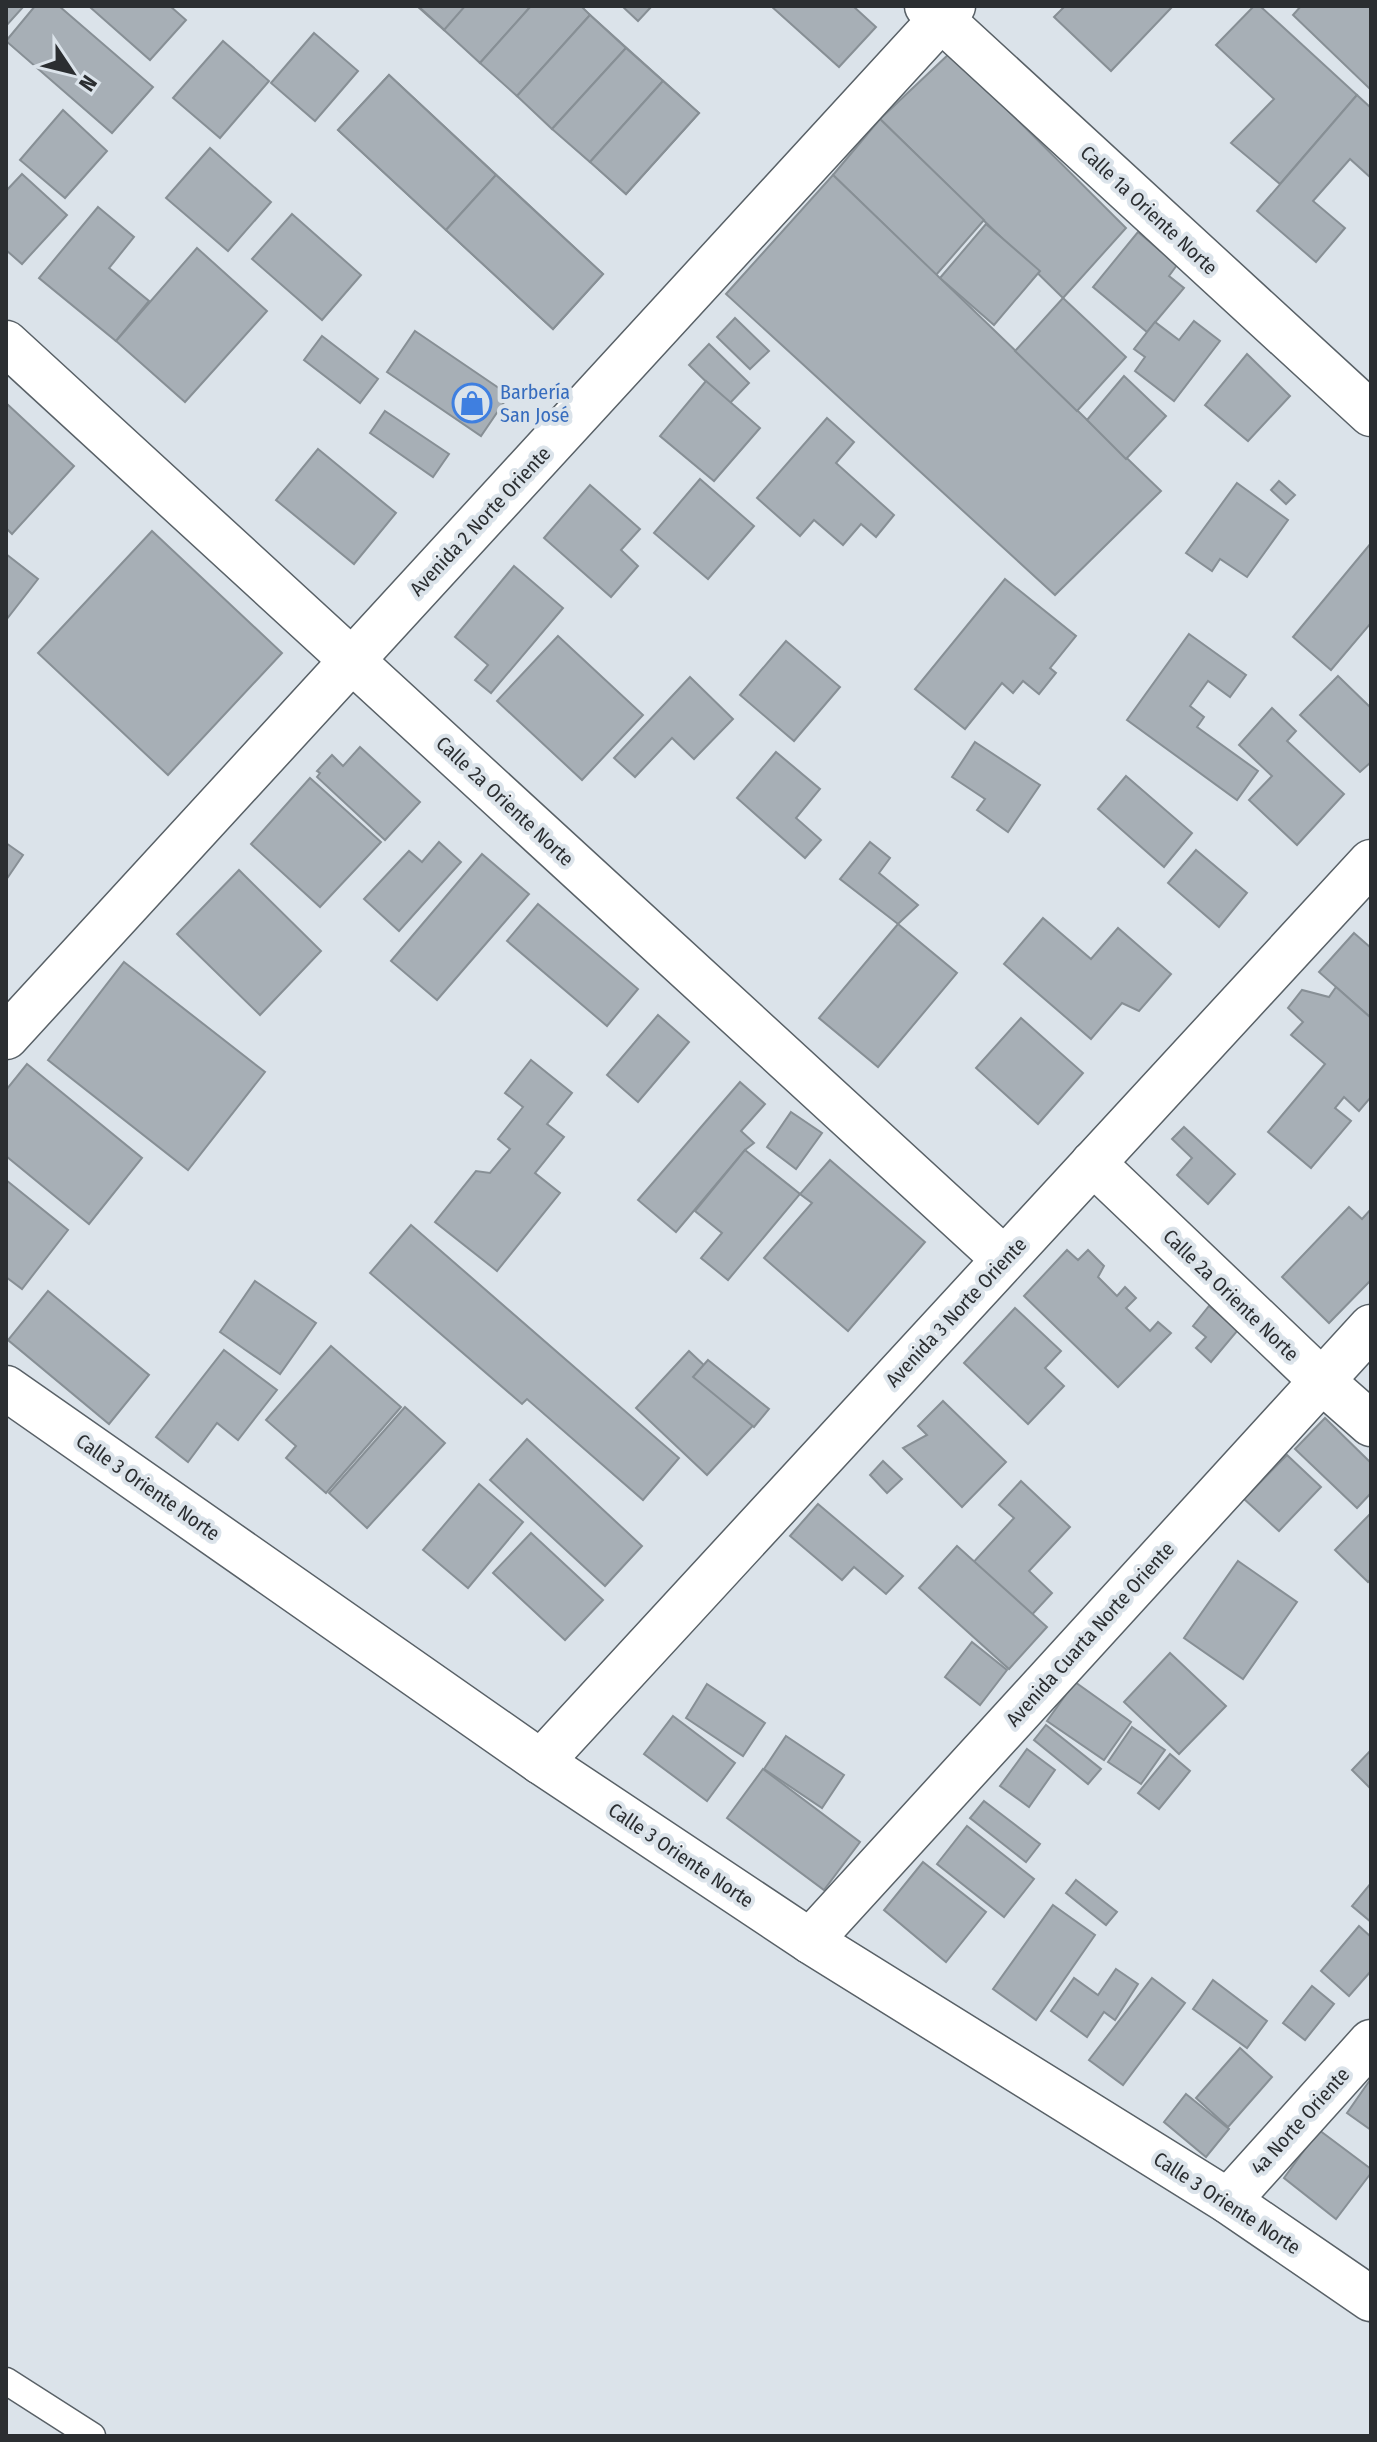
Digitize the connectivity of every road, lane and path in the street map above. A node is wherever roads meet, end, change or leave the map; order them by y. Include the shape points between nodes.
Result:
1 (940, 11) edge
2 (6, 343) edge
3 (1371, 414) edge
4 (352, 660) junction
5 (1371, 862) edge
6 (6, 1037) edge
7 (1093, 1163) junction
8 (1004, 1259) junction
9 (1371, 1327) edge
10 (1322, 1381) junction
11 (6, 1388) edge
12 (1371, 1424) edge
13 (541, 1762) junction
14 (810, 1941) junction
15 (1371, 2042) edge
16 (1228, 2201) junction
17 (1371, 2299) edge
18 (6, 2381) edge
19 (92, 2436) edge

1 - 3 street, Calle 1a Oriente Norte
1 - 4 street, Avenida 2 Norte Oriente
2 - 4 street, Calle 2a Oriente Norte
4 - 6 street, Avenida 2 Norte Oriente
4 - 8 street, Calle 2a Oriente Norte
5 - 7 street, Avenida 3 Norte Oriente
7 - 8 street, Avenida 3 Norte Oriente
7 - 10 street, Calle 2a Oriente Norte
8 - 13 street, Avenida 3 Norte Oriente
9 - 10 street, Avenida Cuarta Norte Oriente
10 - 12 street, Calle 2a Oriente Norte
10 - 14 street, Avenida Cuarta Norte Oriente
11 - 13 street, Calle 3 Oriente Norte
13 - 14 street, Calle 3 Oriente Norte
14 - 16 street, Calle 3 Oriente Norte
15 - 16 street, 4a Norte Oriente
16 - 17 street, Calle 3 Oriente Norte
18 - 19 lane

